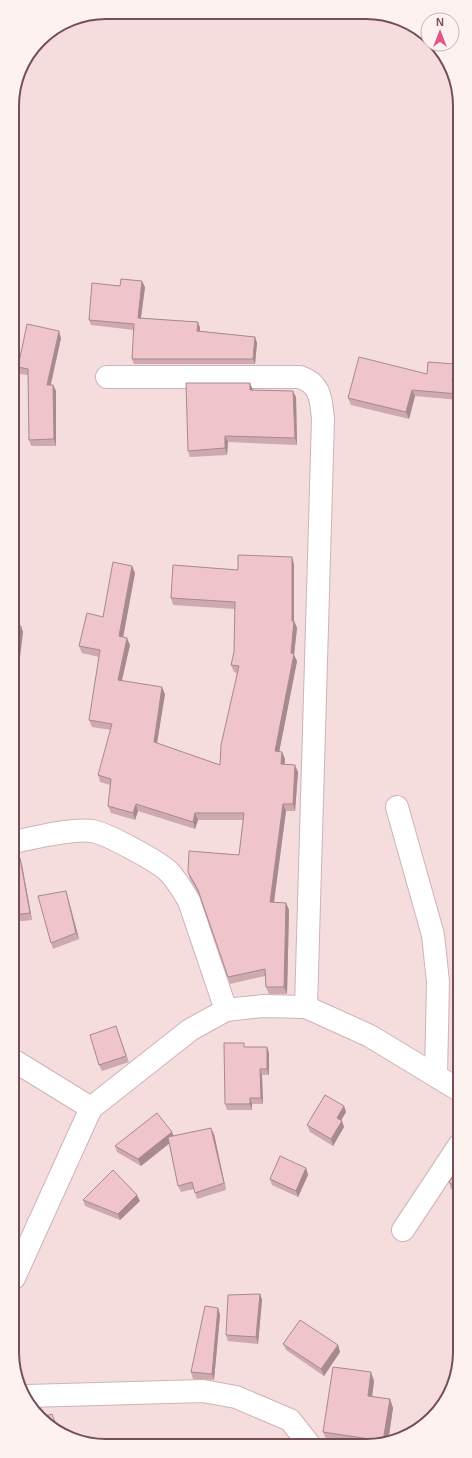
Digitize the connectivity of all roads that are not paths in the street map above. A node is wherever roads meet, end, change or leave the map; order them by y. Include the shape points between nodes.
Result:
1 (107, 377) dead end
2 (398, 807) dead end
3 (19, 841) edge
4 (306, 1007) junction
5 (226, 1010) junction
6 (19, 1064) edge
7 (436, 1076) junction
8 (453, 1086) edge
9 (91, 1108) junction
10 (453, 1155) edge
11 (403, 1230) dead end
12 (19, 1267) edge
13 (31, 1396) edge
14 (305, 1439) edge

1 - 4 street via 300,377 309,380 317,388 323,419
2 - 7 street via 433,935 438,982
3 - 5 street via 91,830 107,834 167,870 189,901
4 - 5 street via 263,1006
4 - 7 street via 370,1036
5 - 9 street via 190,1030
6 - 9 street
7 - 8 street
9 - 12 street
10 - 11 street
13 - 14 street via 203,1391 236,1397 290,1420

